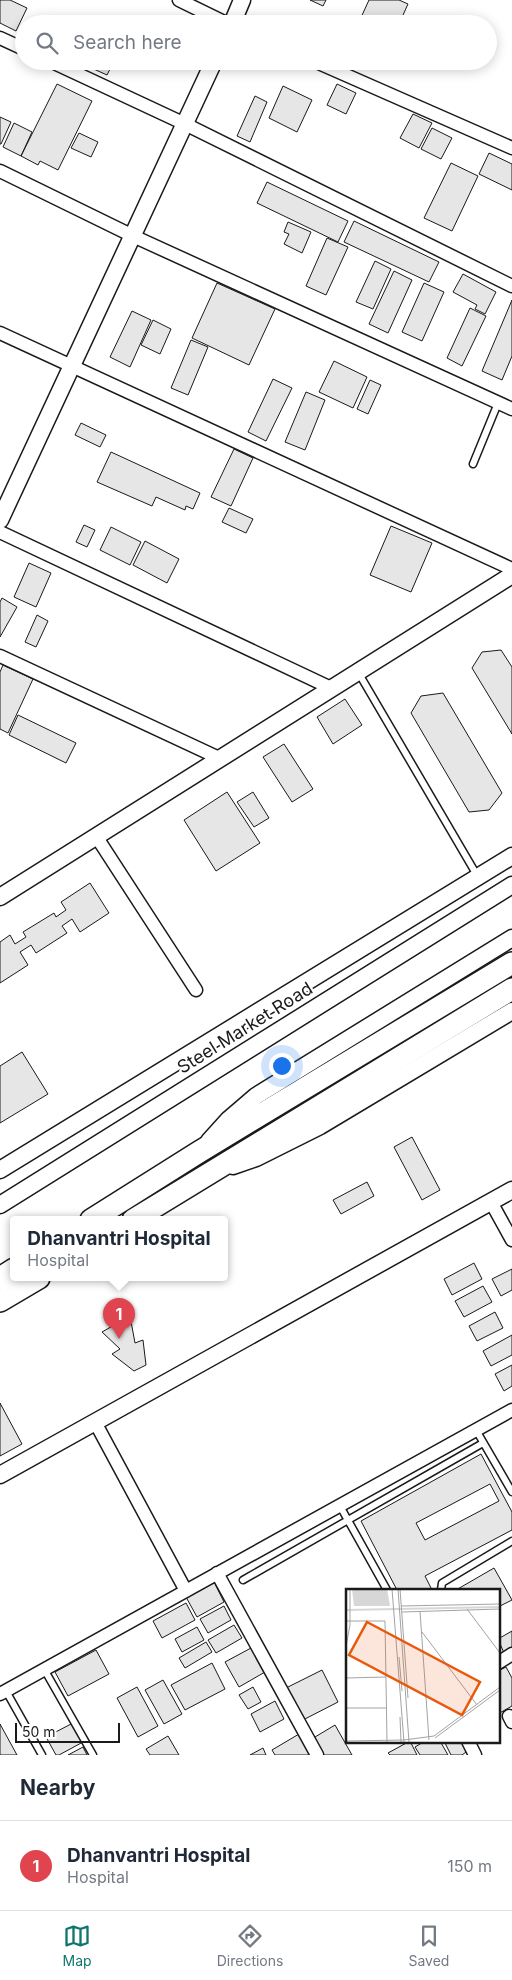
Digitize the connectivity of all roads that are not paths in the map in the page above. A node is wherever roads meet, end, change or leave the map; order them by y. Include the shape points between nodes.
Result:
1 (178, 0) edge
2 (242, 0) edge
3 (210, 15) edge
4 (234, 15) edge
5 (0, 38) edge
6 (15, 45) edge
7 (69, 70) edge
8 (210, 70) edge
9 (334, 70) edge
10 (185, 124) junction
11 (512, 148) edge
12 (0, 171) edge
13 (133, 236) junction
14 (512, 286) edge
15 (0, 333) edge
16 (72, 366) junction
17 (498, 403) junction
18 (512, 409) edge
19 (473, 464) dead end
20 (0, 520) edge
21 (0, 532) edge
22 (512, 568) edge
23 (512, 575) edge
24 (0, 656) edge
25 (358, 671) junction
26 (331, 688) junction
27 (220, 758) junction
28 (96, 836) junction
29 (512, 856) edge
30 (478, 877) junction
31 (512, 885) edge
32 (0, 897) edge
33 (512, 938) edge
34 (512, 963) edge
35 (512, 989) edge
36 (196, 990) dead end
37 (512, 1011) edge
38 (226, 1032) junction
39 (241, 1054) junction
40 (199, 1152) junction
41 (0, 1170) edge
42 (207, 1175) junction
43 (512, 1190) edge
44 (491, 1202) junction
45 (0, 1205) edge
46 (98, 1216) edge
47 (140, 1216) edge
48 (512, 1240) edge
49 (34, 1281) edge
50 (0, 1301) edge
51 (512, 1410) edge
52 (95, 1422) junction
53 (476, 1430) junction
54 (483, 1443) junction
55 (0, 1475) edge
56 (512, 1492) edge
57 (340, 1506) junction
58 (348, 1521) junction
59 (512, 1541) edge
60 (217, 1573) junction
61 (243, 1580) dead end
62 (387, 1589) edge
63 (441, 1589) edge
64 (186, 1591) junction
65 (512, 1654) edge
66 (500, 1662) edge
67 (44, 1669) junction
68 (3, 1692) edge
69 (468, 1742) edge
70 (42, 1755) edge
71 (93, 1755) edge
72 (317, 1755) edge
73 (475, 1755) edge

1 - 3 street
2 - 4 street
5 - 6 street
7 - 10 street
8 - 10 street
9 - 11 street
10 - 13 street
10 - 14 street
12 - 13 street
13 - 16 street
13 - 17 street
15 - 16 street
16 - 20 street
16 - 22 street
17 - 18 street
17 - 19 lane
21 - 26 street
23 - 25 street
24 - 27 street
25 - 26 street
25 - 30 lane
26 - 27 street
27 - 28 street
28 - 32 street
28 - 36 street
29 - 30 street, Steel Market Road
30 - 38 street, Steel Market Road
31 - 39 street, Steel Market Road
33 - 40 street via 256,1096 228,1120
34 - 40 highway
35 - 42 highway
37 - 42 street via 320,1126 256,1158
38 - 39 street
38 - 41 street, Steel Market Road
39 - 45 street, Steel Market Road
40 - 46 highway
42 - 47 highway
43 - 44 street
44 - 48 street
44 - 52 street
49 - 50 highway
51 - 53 street
52 - 55 street
52 - 64 street
53 - 54 lane
53 - 57 street
54 - 56 lane
54 - 58 lane
57 - 58 lane
57 - 60 street
58 - 61 lane
58 - 62 lane
59 - 63 lane via 442,1583
60 - 64 street
60 - 72 street
64 - 67 street
65 - 66 street
67 - 68 street
67 - 71 lane
68 - 70 lane
69 - 73 street

